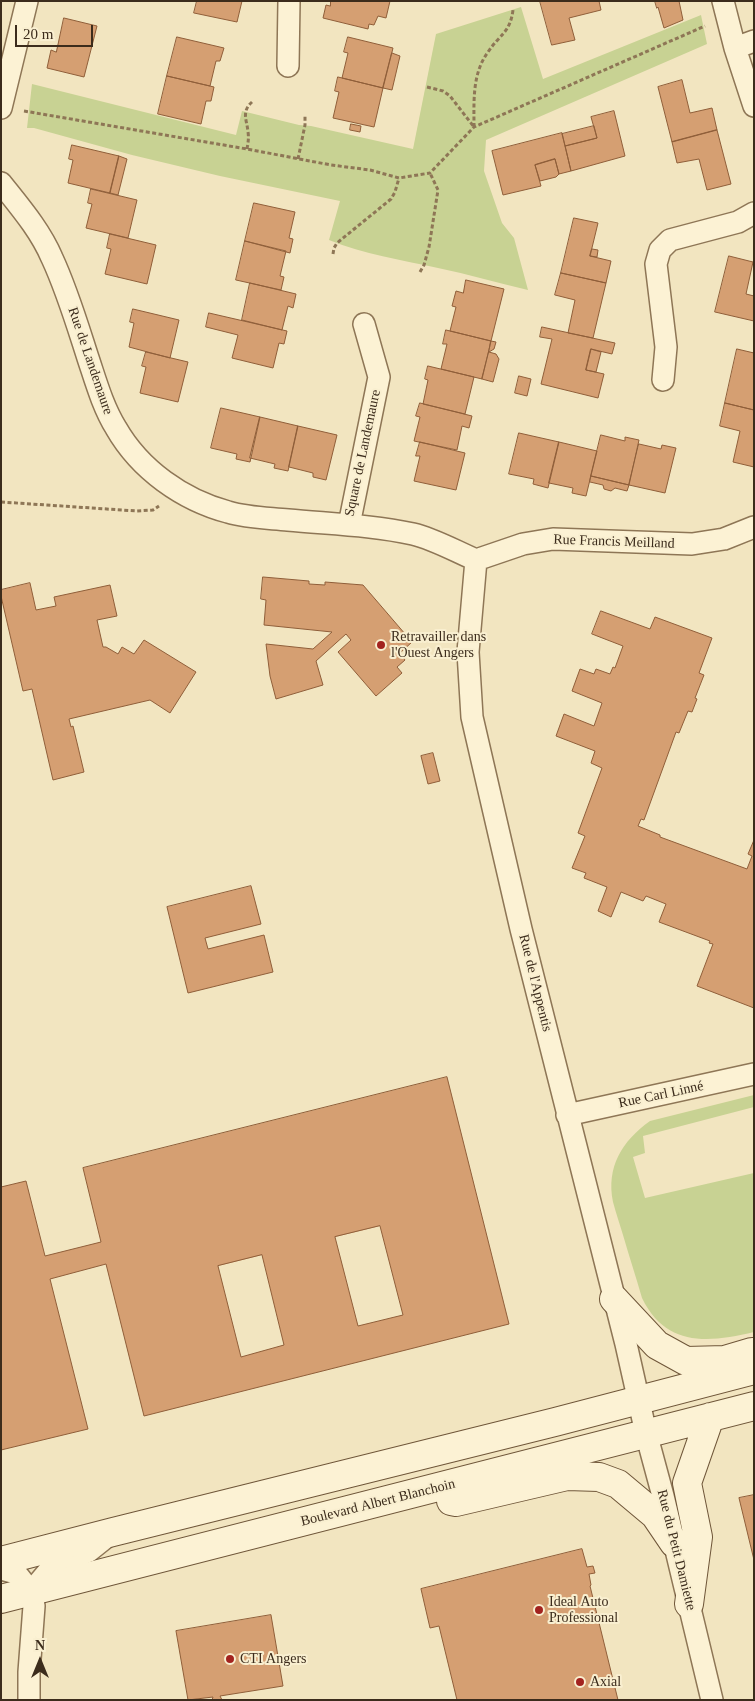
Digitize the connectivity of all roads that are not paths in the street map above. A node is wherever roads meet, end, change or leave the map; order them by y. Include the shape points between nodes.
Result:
1 (27, 1) edge
2 (289, 1) edge
3 (723, 1) edge
4 (744, 45) edge
5 (288, 66) dead end
6 (754, 106) edge
7 (11, 109) edge
8 (1, 183) edge
9 (754, 213) edge
10 (364, 324) dead end
11 (663, 380) dead end
12 (348, 525) junction
13 (754, 527) edge
14 (476, 560) junction
15 (754, 1074) edge
16 (567, 1115) junction
17 (614, 1299) junction
18 (754, 1352) edge
19 (754, 1370) edge
20 (638, 1401) junction
21 (754, 1406) edge
22 (710, 1417) junction
23 (646, 1434) junction
24 (415, 1493) junction
25 (113, 1532) junction
26 (674, 1542) junction
27 (1, 1562) edge
28 (1, 1569) edge
29 (31, 1592) junction
30 (1, 1599) edge
31 (689, 1604) junction
32 (29, 1700) edge
33 (712, 1700) edge

1 - 7 street
2 - 5 street
3 - 4 street
4 - 6 street
8 - 12 street, Rue de Landemaure via 37,229 52,256 101,398 115,427 144,465 183,493 230,513
9 - 11 street via 738,222 670,240 660,250 656,264 666,347
10 - 12 street, Square de Landemaure via 379,377
12 - 14 street, Rue de Landemaure via 415,535
13 - 14 street, Rue Francis Meilland via 724,539 692,544 553,539 523,544
14 - 16 street, Rue de l'Appentis via 468,652 472,718
15 - 16 street, Rue Carl Linné
16 - 17 street, Rue de l'Appentis
17 - 18 street via 657,1345 686,1361 725,1360
17 - 20 street, Rue de l'Appentis
19 - 20 street
20 - 23 street, Rue du Petit Damiette
20 - 25 street
21 - 22 street, Boulevard Albert Blanchoin
22 - 23 street, Boulevard Albert Blanchoin
22 - 31 street via 687,1483 698,1536
23 - 24 street, Boulevard Albert Blanchoin
23 - 26 street, Rue du Petit Damiette
24 - 26 street via 456,1502 567,1476 599,1477 618,1484 655,1515
24 - 29 street, Boulevard Albert Blanchoin
25 - 27 street
25 - 29 street via 89,1551 52,1567
26 - 31 street, Rue du Petit Damiette
28 - 29 street via 16,1573
29 - 30 street, Boulevard Albert Blanchoin
29 - 32 street via 34,1606
31 - 33 street, Rue du Petit Damiette

